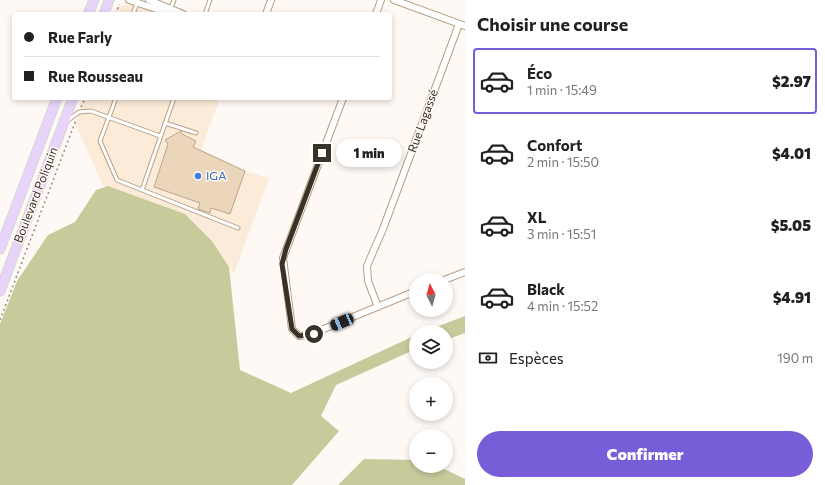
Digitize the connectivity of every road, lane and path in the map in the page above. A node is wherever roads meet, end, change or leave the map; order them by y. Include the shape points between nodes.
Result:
1 (94, 0) edge
2 (109, 0) edge
3 (129, 0) edge
4 (149, 0) edge
5 (174, 0) edge
6 (210, 0) edge
7 (271, 0) edge
8 (381, 0) edge
9 (394, 0) edge
10 (137, 2) junction
11 (119, 4) dead end
12 (170, 10) junction
13 (89, 12) edge
14 (105, 12) edge
15 (117, 12) edge
16 (134, 12) edge
17 (176, 12) edge
18 (206, 12) edge
19 (267, 12) edge
20 (377, 12) edge
21 (462, 25) edge
22 (56, 100) edge
23 (72, 100) edge
24 (115, 100) edge
25 (173, 100) edge
26 (343, 100) edge
27 (109, 117) junction
28 (165, 123) junction
29 (63, 124) junction
30 (73, 128) dead end
31 (196, 133) dead end
32 (160, 136) junction
33 (142, 190) junction
34 (238, 228) dead end
35 (0, 249) edge
36 (465, 272) edge
37 (453, 277) edge
38 (0, 291) edge
39 (409, 294) edge
40 (378, 307) junction
41 (0, 320) edge

1 - 13 main road
2 - 14 main road
3 - 10 street
4 - 12 street
5 - 12 lane
6 - 18 lane
7 - 19 street
8 - 20 street
9 - 21 street
10 - 12 street via 162,11
10 - 16 lane
11 - 15 path
12 - 17 street
21 - 40 street, Rue Lagassé via 367,266 368,281
22 - 35 main road, Boulevard Poliquin
23 - 29 main road, Boulevard Poliquin
24 - 27 lane
25 - 28 lane
26 - 40 street via 283,258 290,324 299,336 314,334
27 - 29 lane via 97,112 84,111
27 - 32 lane
27 - 33 lane via 100,141 117,180
28 - 31 lane
28 - 32 lane
29 - 38 main road, Boulevard Poliquin
30 - 41 path, Boulevard Poliquin
32 - 33 lane
33 - 34 lane
36 - 37 street
39 - 40 street

